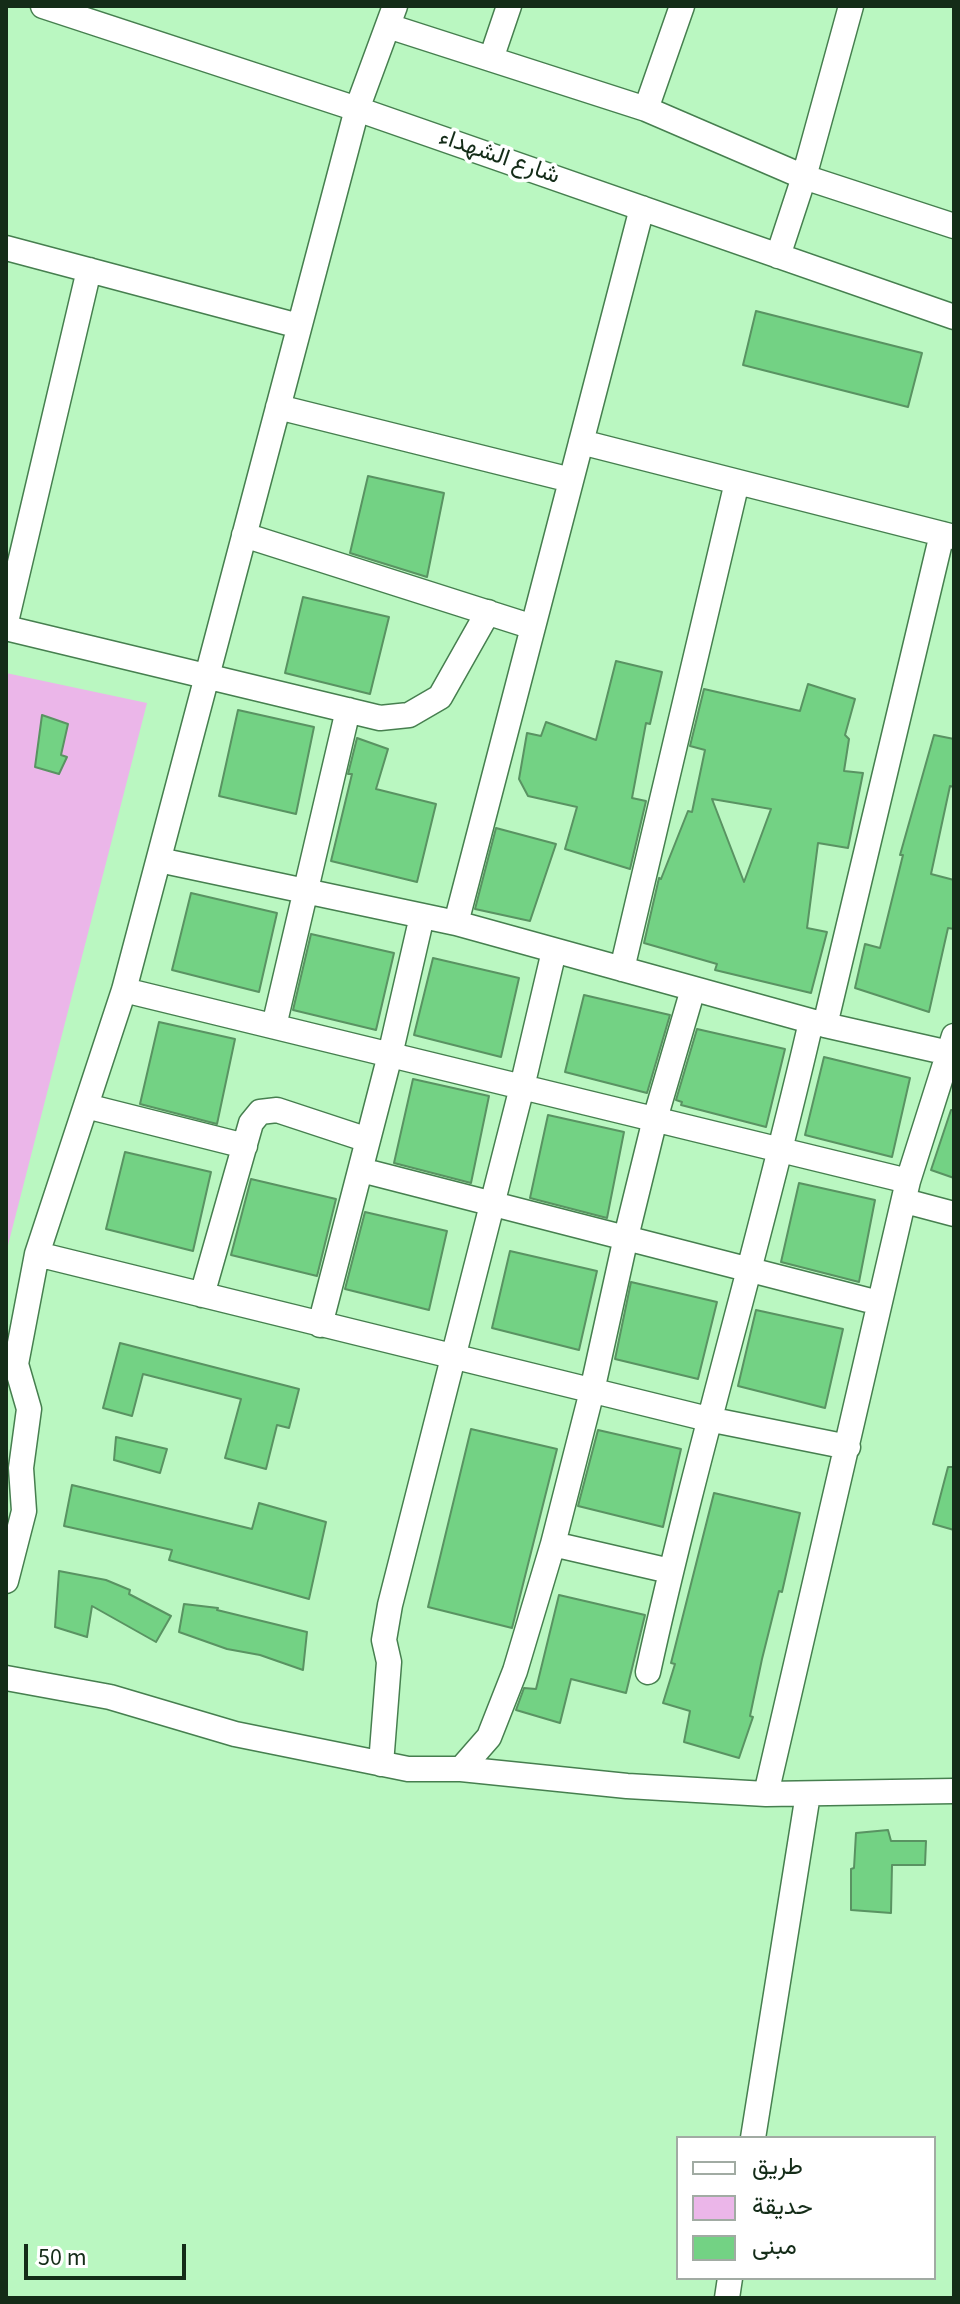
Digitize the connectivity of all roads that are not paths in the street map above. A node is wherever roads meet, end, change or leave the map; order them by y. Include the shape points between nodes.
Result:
1 (43, 6) edge
2 (509, 6) edge
3 (682, 6) edge
4 (851, 6) edge
5 (391, 16) edge
6 (491, 59) junction
7 (357, 109) junction
8 (646, 109) junction
9 (804, 177) junction
10 (642, 208) junction
11 (954, 226) edge
12 (6, 248) edge
13 (778, 256) junction
14 (89, 270) junction
15 (954, 317) edge
16 (299, 326) junction
17 (278, 407) junction
18 (581, 442) junction
19 (571, 480) junction
20 (737, 482) junction
21 (244, 535) junction
22 (948, 535) edge
23 (488, 612) junction
24 (6, 625) edge
25 (533, 627) junction
26 (207, 674) junction
27 (348, 710) junction
28 (159, 860) junction
29 (305, 891) junction
30 (422, 916) junction
31 (456, 923) junction
32 (554, 951) junction
33 (622, 969) junction
34 (693, 989) junction
35 (124, 990) junction
36 (818, 1024) junction
37 (274, 1026) junction
38 (952, 1045) edge
39 (390, 1055) junction
40 (522, 1087) junction
41 (86, 1106) junction
42 (655, 1119) junction
43 (368, 1140) junction
44 (245, 1146) junction
45 (782, 1150) junction
46 (361, 1170) junction
47 (906, 1191) junction
48 (491, 1205) junction
49 (954, 1214) edge
50 (626, 1237) junction
51 (37, 1254) junction
52 (749, 1268) junction
53 (202, 1295) junction
54 (879, 1303) junction
55 (320, 1325) junction
56 (452, 1357) junction
57 (592, 1391) junction
58 (708, 1419) junction
59 (848, 1447) junction
60 (553, 1544) junction
61 (670, 1571) junction
62 (6, 1581) edge
63 (648, 1672) dead end
64 (6, 1678) edge
65 (381, 1764) junction
66 (461, 1769) junction
67 (954, 1791) edge
68 (766, 1794) junction
69 (808, 1794) junction
70 (753, 2136) edge

1 - 7 street, شارع الشهداء
2 - 6 street
3 - 8 street
4 - 9 street
5 - 6 street
5 - 7 street
6 - 8 street
7 - 10 street, شارع الشهداء
7 - 16 street
8 - 9 street
9 - 11 street
9 - 13 street
10 - 13 street, شارع الشهداء
10 - 18 street
12 - 14 street
13 - 15 street, شارع الشهداء
14 - 16 street
14 - 24 street
16 - 17 street
17 - 19 street
17 - 21 street
18 - 19 street
18 - 20 street
19 - 25 street
20 - 22 street
20 - 33 street
21 - 23 street
21 - 26 street
22 - 36 street
23 - 25 street
23 - 27 street via 440,697 409,715 380,718
24 - 26 street
25 - 31 street
26 - 27 street
26 - 28 street
27 - 29 street
28 - 29 street
28 - 35 street
29 - 30 street
29 - 37 street
30 - 31 street
30 - 39 street
31 - 32 street
32 - 33 street
32 - 40 street
33 - 34 street
34 - 36 street
34 - 42 street
35 - 37 street
35 - 41 street
36 - 38 street
36 - 45 street
37 - 39 street
38 - 47 street
39 - 40 street
39 - 43 street
40 - 42 street
40 - 48 street
41 - 44 street
41 - 51 street
42 - 45 street
42 - 50 street
43 - 44 street via 277,1110 260,1112
43 - 46 street
44 - 53 street
45 - 47 street
45 - 52 street
46 - 48 street
46 - 55 street
47 - 49 street
47 - 54 street
48 - 50 street
48 - 56 street
50 - 52 street
50 - 57 street
51 - 53 street
51 - 62 street via 16,1364 29,1409 21,1468 24,1511
52 - 54 street
52 - 58 street
53 - 55 street
54 - 59 street
55 - 56 street
56 - 57 street
56 - 65 street via 390,1605 384,1640 389,1662
57 - 58 street
57 - 60 street
58 - 59 street
58 - 61 street
59 - 68 street
60 - 61 street
60 - 66 street via 503,1706 489,1737
61 - 63 street
64 - 65 street via 110,1697 235,1734
65 - 66 street
66 - 68 street
67 - 69 street
68 - 69 street
69 - 70 street

